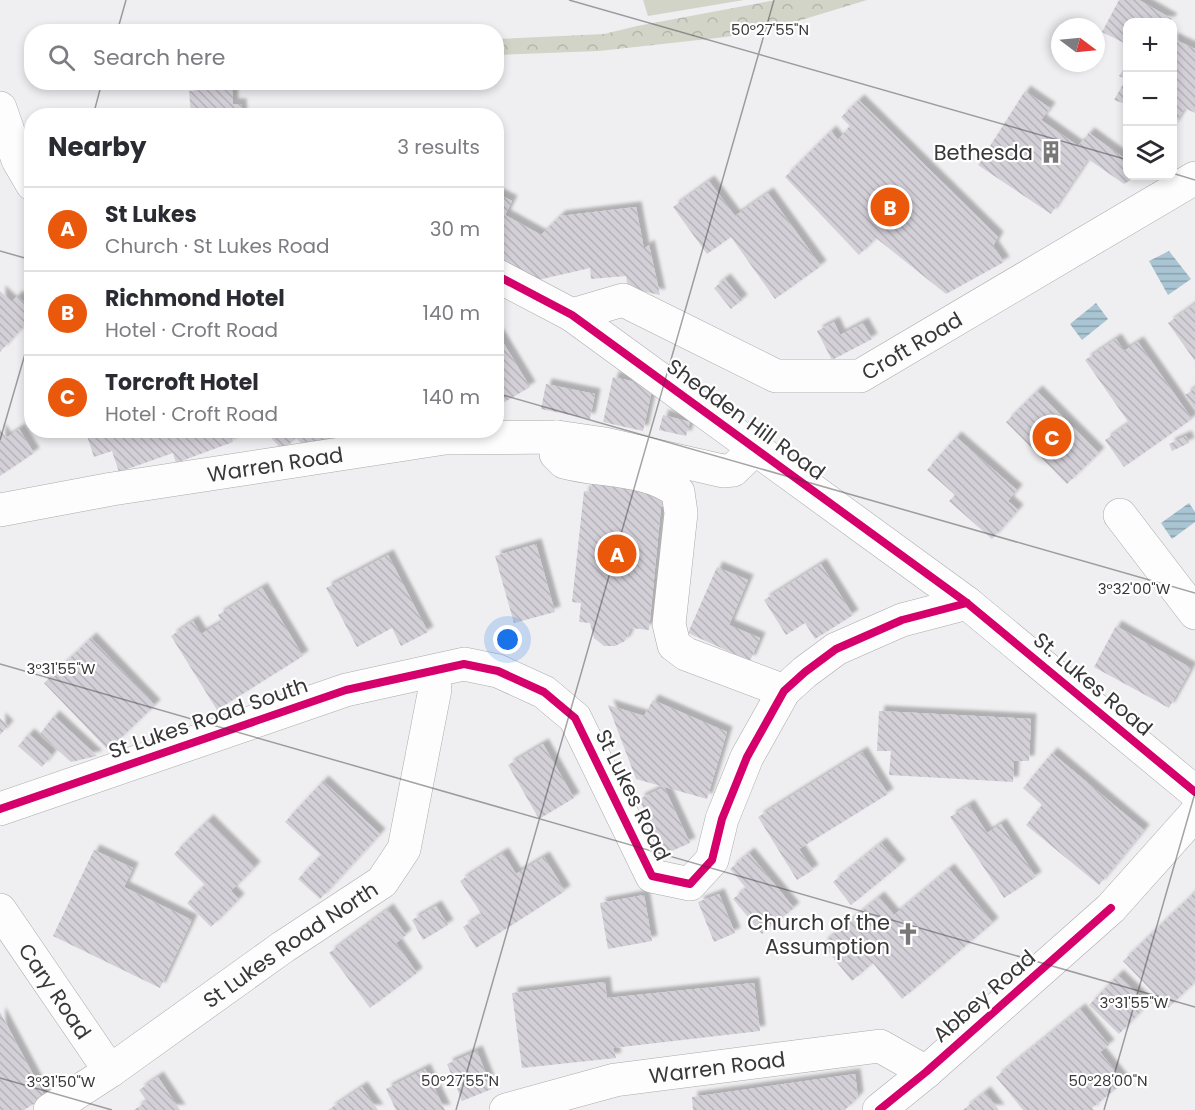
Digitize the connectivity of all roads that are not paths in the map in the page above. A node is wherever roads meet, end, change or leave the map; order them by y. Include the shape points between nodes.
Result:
1 (0, 108) edge
2 (24, 170) edge
3 (1195, 178) edge
4 (504, 279) edge
5 (572, 315) junction
6 (504, 437) edge
7 (557, 437) junction
8 (445, 438) edge
9 (756, 448) junction
10 (0, 510) edge
11 (1120, 515) dead end
12 (967, 603) junction
13 (1195, 613) edge
14 (430, 673) junction
15 (784, 691) junction
16 (1195, 792) edge
17 (0, 810) edge
18 (1195, 814) edge
19 (0, 910) edge
20 (110, 1071) junction
21 (926, 1072) junction
22 (50, 1110) edge
23 (506, 1110) edge
24 (879, 1110) edge

1 - 2 street
3 - 5 street, Croft Road via 860,376 776,376 623,300
4 - 5 street, Shedden Hill Road
5 - 9 street, Shedden Hill Road
6 - 7 street, Warren Road
7 - 9 street, Warren Road via 723,471 734,470
7 - 15 street via 556,454 564,462 666,482 678,492 681,513 669,624 674,645 686,654
8 - 10 street, Warren Road
9 - 12 street, Shedden Hill Road
11 - 13 street
12 - 15 street, St Lukes Road via 902,620 836,649
12 - 16 street, St. Lukes Road
14 - 15 street, St Lukes Road via 464,664 498,671 544,692 575,718 652,876 690,884 712,860 722,819 747,757
14 - 17 street, St Lukes Road South via 346,690
14 - 20 street, St Lukes Road North via 435,689 404,849 382,882 283,947
18 - 21 street, Abbey Road via 1111,909
19 - 20 street, Cary Road
20 - 22 street, St Lukes Road North
21 - 23 street, Warren Road via 880,1046 615,1080
21 - 24 street, Abbey Road

